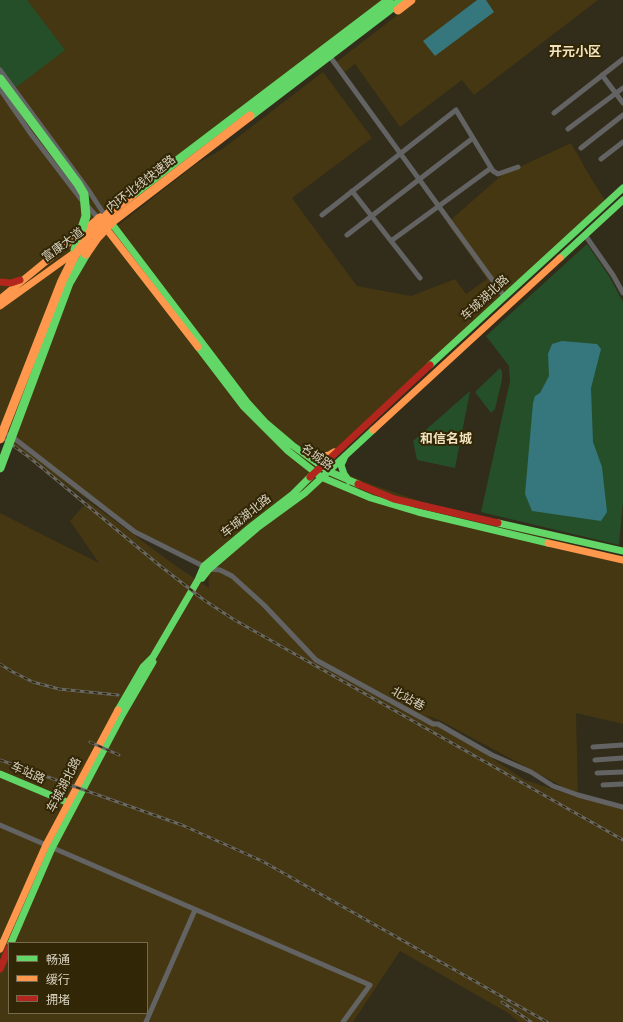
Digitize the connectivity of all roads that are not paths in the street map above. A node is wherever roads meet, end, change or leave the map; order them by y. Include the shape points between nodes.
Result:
1 (381, 0) edge
2 (389, 0) edge
3 (406, 0) edge
4 (345, 38) junction
5 (331, 58) dead end
6 (623, 59) edge
7 (0, 70) edge
8 (602, 75) junction
9 (0, 79) edge
10 (623, 88) edge
11 (0, 89) edge
12 (616, 94) junction
13 (623, 103) edge
14 (554, 113) dead end
15 (623, 116) edge
16 (568, 130) dead end
17 (473, 138) junction
18 (623, 142) edge
19 (581, 148) dead end
20 (401, 154) junction
21 (601, 159) dead end
22 (491, 168) junction
23 (518, 168) dead end
24 (420, 180) junction
25 (623, 188) edge
26 (352, 191) junction
27 (132, 192) dead end
28 (623, 200) edge
29 (140, 203) dead end
30 (439, 207) junction
31 (322, 215) dead end
32 (101, 216) junction
33 (371, 216) junction
34 (109, 227) junction
35 (346, 235) dead end
36 (585, 235) junction
37 (391, 241) junction
38 (68, 269) junction
39 (420, 278) dead end
40 (24, 279) junction
41 (0, 282) edge
42 (0, 286) edge
43 (623, 293) edge
44 (504, 296) junction
45 (4, 298) edge
46 (0, 430) edge
47 (0, 439) edge
48 (342, 452) junction
49 (303, 458) junction
50 (0, 468) edge
51 (321, 471) junction
52 (349, 481) junction
53 (305, 482) junction
54 (333, 482) junction
55 (257, 528) junction
56 (623, 551) edge
57 (623, 560) edge
58 (206, 568) junction
59 (623, 745) edge
60 (593, 747) dead end
61 (623, 758) edge
62 (594, 760) dead end
63 (623, 772) edge
64 (597, 773) dead end
65 (0, 774) edge
66 (623, 784) edge
67 (603, 785) dead end
68 (68, 804) junction
69 (623, 807) edge
70 (0, 825) edge
71 (49, 847) junction
72 (195, 910) junction
73 (11, 942) edge
74 (0, 949) edge
75 (8, 950) edge
76 (0, 969) edge
77 (146, 1022) edge
78 (343, 1022) edge

1 - 4 main road, bridge
2 - 4 main road, 内环北线快速路, bridge
3 - 4 main road, 内环北线快速路, bridge
4 - 38 main road, 内环北线快速路, bridge via 110,212 84,242
4 - 50 main road, 内环北线快速路, bridge via 113,221 97,238 69,283
5 - 20 street
6 - 8 street
7 - 32 street via 89,191
8 - 12 street
8 - 14 street
9 - 38 main road, bridge via 84,194 86,216
10 - 12 street
11 - 32 street via 80,198
12 - 13 street
12 - 16 street
15 - 19 street
17 - 20 street via 456,110
17 - 22 street
17 - 24 street
18 - 21 street
20 - 24 street
20 - 26 street
22 - 23 street via 498,174
22 - 30 street
24 - 30 street
24 - 33 street
25 - 44 main road, 车城湖北路
26 - 31 street
26 - 33 street
27 - 32 main road, 富康大道
28 - 36 main road, 车城湖北路
29 - 34 main road, 富康大道
30 - 37 street
30 - 44 street
32 - 34 main road, 名城路
32 - 40 main road, 富康大道
33 - 35 street
33 - 37 street
34 - 45 main road, 富康大道
34 - 49 main road, 名城路 via 247,402
36 - 43 street
36 - 48 main road, 车城湖北路
37 - 39 street
38 - 47 main road, 内环北线快速路, bridge
40 - 41 main road via 11,283
40 - 45 main road, 富康大道
42 - 45 main road
44 - 48 main road, 车城湖北路
46 - 58 street, 北站巷 via 16,439 135,532
48 - 49 main road
48 - 51 main road, 车城湖北路
48 - 52 main road via 341,464
49 - 51 main road, 名城路
49 - 53 main road via 307,475
51 - 52 main road, 名城路
51 - 53 main road, 车城湖北路
51 - 54 main road, 名城路
51 - 55 main road, 车城湖北路 via 305,493
52 - 56 main road, 名城路 via 394,499
53 - 58 main road, 车城湖北路
54 - 55 main road via 319,485 261,528
54 - 57 main road, 名城路 via 371,498 418,512
55 - 58 main road, 车城湖北路
58 - 68 main road, 车城湖北路 via 153,658 143,667 114,716
58 - 69 street, 北站巷 via 220,570 241,583 316,660 492,755 531,772 553,786 578,796
58 - 71 main road, 车城湖北路
59 - 60 street
61 - 62 street
63 - 64 street
65 - 68 main road, 车站路
66 - 67 street
68 - 71 main road, 车城湖北路
70 - 71 street
71 - 72 street
71 - 73 main road, 车城湖北路
71 - 74 main road, 车城湖北路
72 - 77 street
72 - 78 street via 370,985
75 - 76 main road

